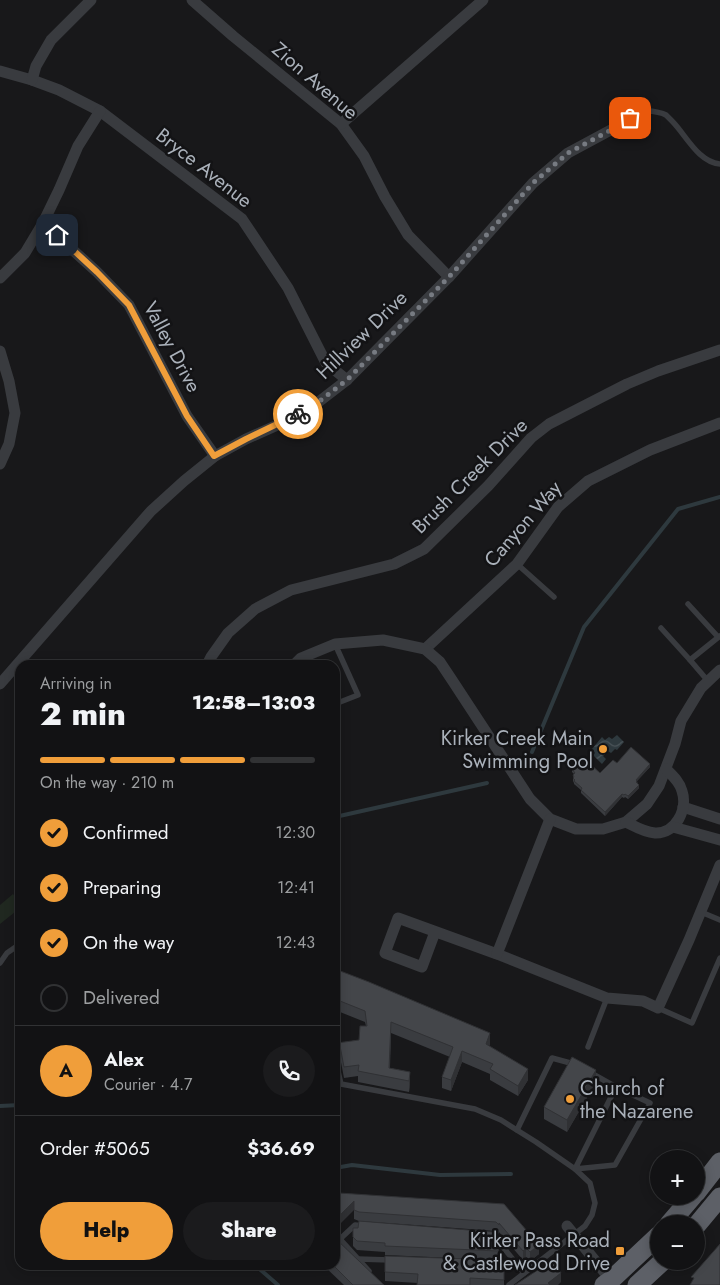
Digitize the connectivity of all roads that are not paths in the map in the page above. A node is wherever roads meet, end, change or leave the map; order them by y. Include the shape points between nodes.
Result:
1 (91, 0) edge
2 (192, 0) edge
3 (483, 0) edge
4 (0, 71) edge
5 (32, 80) junction
6 (639, 110) joint
7 (100, 111) junction
8 (341, 124) junction
9 (720, 164) edge
10 (44, 223) junction
11 (449, 277) junction
12 (0, 278) edge
13 (720, 350) edge
14 (0, 351) edge
15 (347, 380) junction
16 (720, 423) edge
17 (214, 456) junction
18 (0, 464) edge
19 (517, 564) junction
20 (554, 597) dead end
21 (688, 604) dead end
22 (661, 628) dead end
23 (719, 636) edge
24 (335, 644) junction
25 (425, 649) junction
26 (21, 660) edge
27 (209, 660) edge
28 (306, 660) edge
29 (690, 660) junction
30 (15, 667) edge
31 (720, 670) edge
32 (708, 681) junction
33 (0, 684) edge
34 (340, 702) edge
35 (666, 769) junction
36 (683, 807) junction
37 (550, 819) junction
38 (720, 819) edge
39 (626, 822) junction
40 (673, 827) junction
41 (720, 840) edge
42 (720, 865) edge
43 (701, 912) junction
44 (720, 920) edge
45 (435, 932) junction
46 (15, 947) edge
47 (497, 954) junction
48 (720, 958) edge
49 (0, 963) edge
50 (607, 998) junction
51 (658, 1008) junction
52 (588, 1047) dead end
53 (340, 1080) edge
54 (616, 1087) junction
55 (517, 1130) junction
56 (720, 1162) edge
57 (575, 1169) junction
58 (705, 1181) edge
59 (720, 1198) edge
60 (686, 1205) edge
61 (677, 1215) edge
62 (705, 1216) edge
63 (374, 1226) edge
64 (570, 1231) junction
65 (486, 1236) edge
66 (650, 1244) edge
67 (358, 1259) junction
68 (398, 1261) edge
69 (488, 1264) edge
70 (518, 1265) junction
71 (653, 1270) edge
72 (524, 1273) junction
73 (376, 1279) edge
74 (610, 1283) edge
75 (509, 1285) edge
76 (637, 1285) edge

1 - 5 street via 51,40
2 - 8 street, Zion Avenue
3 - 8 street
4 - 5 street, Bryce Avenue
5 - 7 street, Bryce Avenue via 60,90
6 - 9 lane via 666,115 696,151
6 - 11 street, Hillview Drive via 620,125 568,153 533,183
7 - 10 street via 78,146
7 - 15 street, Bryce Avenue via 242,219 288,288 326,363
8 - 11 street, Zion Avenue via 364,156 384,197 408,234
10 - 12 street via 25,253
10 - 17 street, Valley Drive via 129,305 187,416
11 - 15 street, Hillview Drive
13 - 27 street, Brush Creek Drive via 626,384 549,424 531,438 424,549 394,564 291,590 255,609 228,632
14 - 18 street via 15,413 9,444
15 - 17 street, Hillview Drive via 312,407
16 - 19 street, Canyon Way via 650,450 588,481 558,507
17 - 26 street, Hillview Drive via 151,511
19 - 20 lane
19 - 25 street, Canyon Way
21 - 23 lane
22 - 29 lane
23 - 29 lane
24 - 25 street via 383,640
24 - 28 street
24 - 34 lane via 358,695
25 - 37 street via 440,662 530,799
29 - 32 lane
30 - 33 street, Hillview Drive
31 - 32 street
32 - 35 street via 681,722
35 - 36 street via 679,783
35 - 39 street via 660,786 647,804
36 - 38 street
36 - 40 street
37 - 39 street via 576,829 603,829
37 - 47 street
39 - 40 street via 656,833
40 - 41 street
42 - 43 street
43 - 44 lane
43 - 51 street
45 - 45 street via 398,918 385,952 422,967
45 - 47 street
46 - 49 lane
47 - 50 street
48 - 51 lane via 692,1023
50 - 51 street via 643,1001
50 - 52 lane
53 - 55 lane via 341,1084 475,1109
54 - 55 lane via 573,1064 552,1058
54 - 57 lane
54 - 57 lane via 650,1103 615,1165
55 - 57 lane
56 - 58 highway
57 - 64 lane via 590,1183 595,1202 585,1226
59 - 62 highway
60 - 61 highway
63 - 67 lane via 355,1225 340,1239
64 - 72 lane
64 - 74 street
65 - 70 lane via 495,1236
66 - 74 highway
67 - 68 lane
67 - 73 lane
69 - 70 lane
70 - 72 lane
71 - 76 highway
72 - 75 lane

